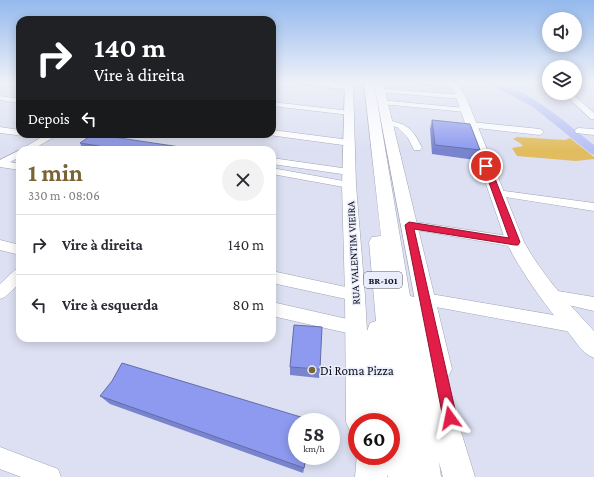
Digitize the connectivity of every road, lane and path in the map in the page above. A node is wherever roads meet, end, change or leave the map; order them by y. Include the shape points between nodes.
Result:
1 (283, 105) edge
2 (355, 105) edge
3 (368, 105) edge
4 (371, 105) edge
5 (377, 105) edge
6 (462, 105) edge
7 (473, 105) edge
8 (581, 105) edge
9 (350, 113) junction
10 (594, 117) edge
11 (387, 123) junction
12 (0, 130) edge
13 (579, 131) dead end
14 (16, 132) edge
15 (540, 132) dead end
16 (594, 132) edge
17 (276, 134) edge
18 (48, 138) edge
19 (111, 138) edge
20 (117, 139) edge
21 (350, 143) junction
22 (33, 146) edge
23 (417, 148) dead end
24 (16, 155) edge
25 (276, 162) edge
26 (0, 164) edge
27 (16, 166) edge
28 (276, 171) edge
29 (349, 179) junction
30 (497, 193) junction
31 (594, 207) edge
32 (399, 227) junction
33 (515, 242) junction
34 (1, 246) edge
35 (16, 249) edge
36 (382, 274) junction
37 (16, 278) edge
38 (276, 278) edge
39 (0, 293) edge
40 (355, 295) junction
41 (552, 296) junction
42 (425, 299) junction
43 (594, 304) edge
44 (276, 310) edge
45 (576, 326) junction
46 (356, 328) junction
47 (594, 347) edge
48 (359, 413) edge
49 (374, 413) edge
50 (0, 458) edge
51 (360, 465) edge
52 (372, 465) edge
53 (50, 477) edge
54 (361, 477) edge
55 (371, 477) edge
56 (404, 477) edge
57 (426, 477) edge
58 (459, 477) edge
59 (463, 477) edge

1 - 9 street
2 - 9 main road, RUA VALENTIM VIEIRA
3 - 36 highway, BR-101
4 - 32 highway, BR-101
5 - 11 main road
6 - 30 main road
7 - 15 street
8 - 10 street
9 - 21 main road, RUA VALENTIM VIEIRA
11 - 23 street via 400,125 412,137
11 - 32 main road
12 - 14 street
13 - 16 street
17 - 21 street
18 - 22 street
19 - 20 street
21 - 29 main road, RUA VALENTIM VIEIRA
24 - 26 street
25 - 29 street
26 - 27 street
28 - 29 street
29 - 40 main road, RUA VALENTIM VIEIRA
30 - 31 street
30 - 33 main road
32 - 33 street
32 - 42 main road
32 - 57 highway, BR-101
32 - 58 highway
33 - 41 main road via 531,270
34 - 35 street
36 - 49 highway
36 - 56 highway, BR-101
37 - 39 street
38 - 40 street
40 - 46 main road, RUA VALENTIM VIEIRA
41 - 43 street
41 - 45 main road
42 - 45 street
42 - 59 main road
44 - 46 street
45 - 47 main road
46 - 48 main road, RUA VALENTIM VIEIRA
50 - 53 street
51 - 54 main road
52 - 55 highway

